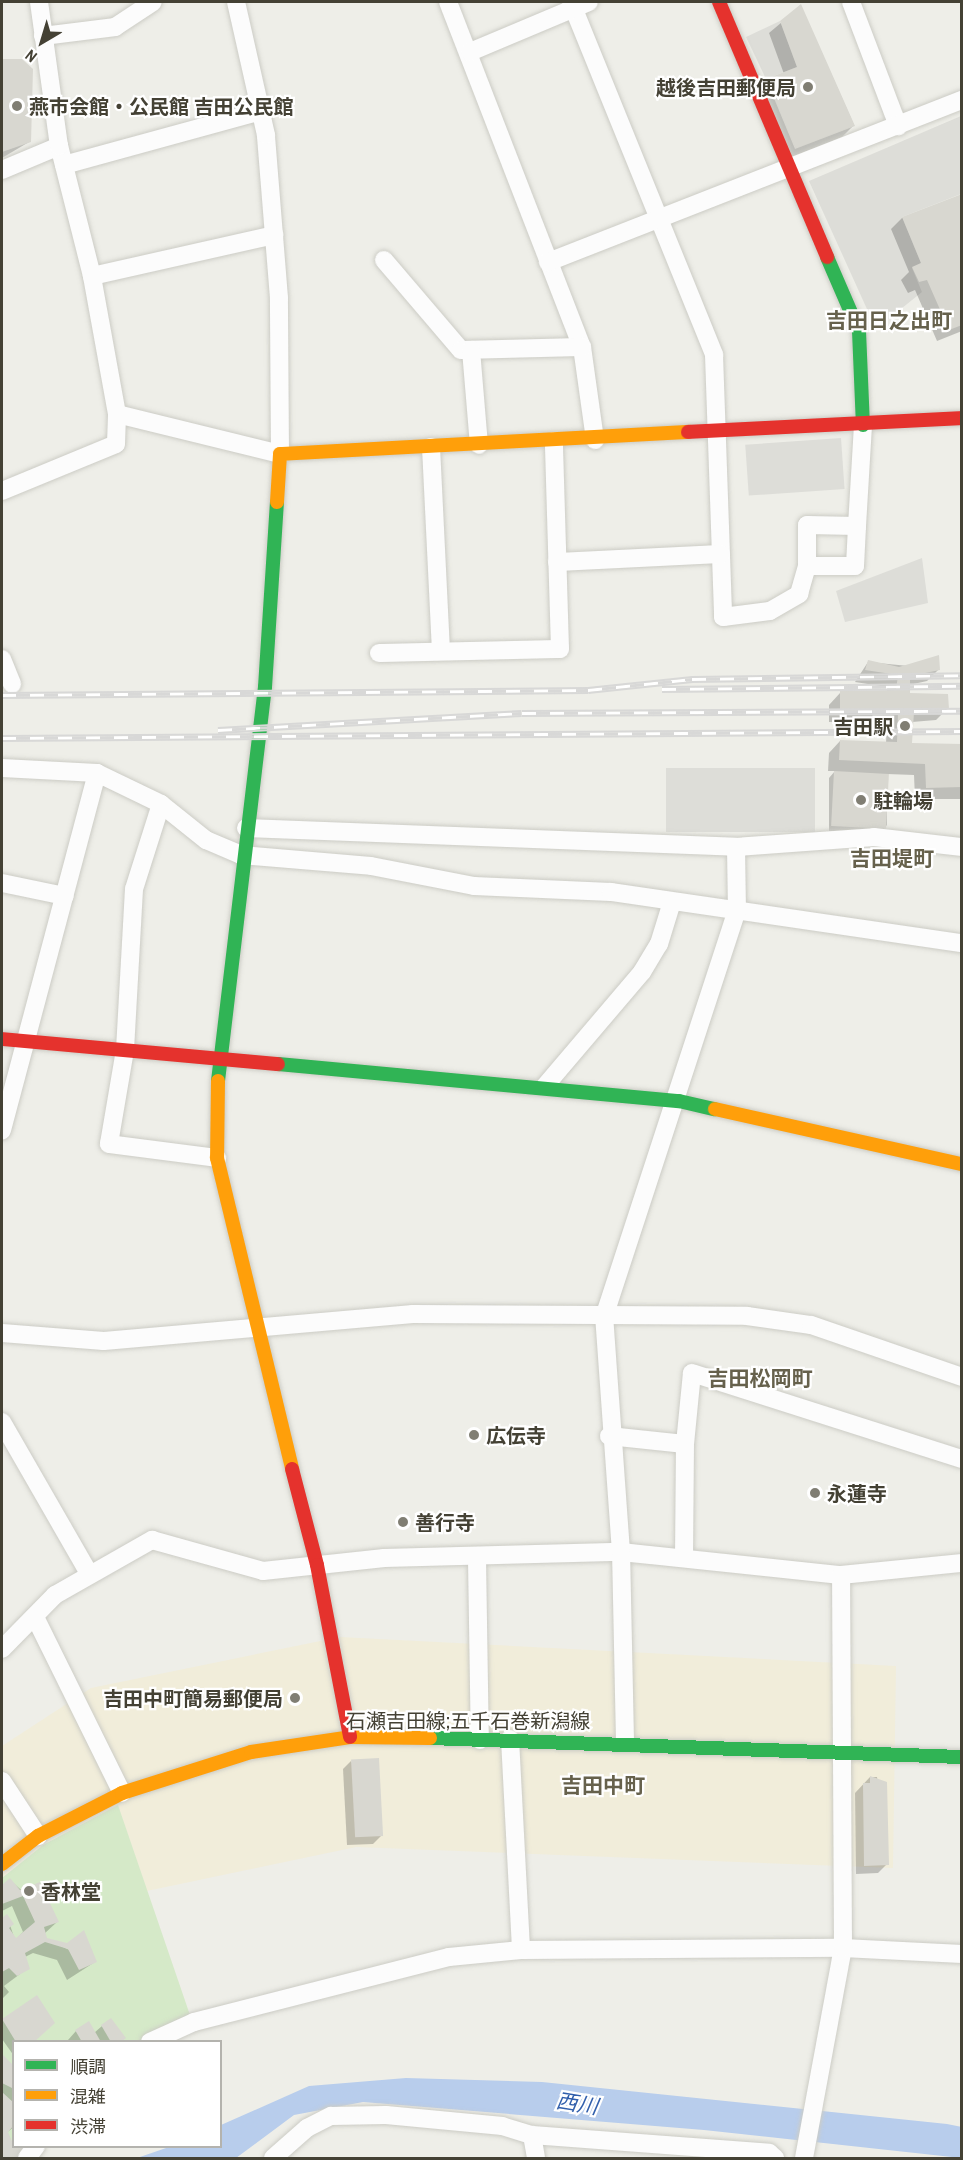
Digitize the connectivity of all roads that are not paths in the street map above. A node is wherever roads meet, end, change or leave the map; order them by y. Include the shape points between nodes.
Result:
1 (39, 2) edge
2 (153, 2) edge
3 (236, 2) edge
4 (448, 2) edge
5 (719, 2) edge
6 (851, 2) edge
7 (578, 4) edge
8 (44, 36) junction
9 (470, 52) junction
10 (962, 100) edge
11 (261, 111) junction
12 (898, 126) junction
13 (59, 146) junction
14 (64, 165) junction
15 (790, 168) junction
16 (2, 170) edge
17 (656, 220) junction
18 (274, 235) junction
19 (384, 260) dead end
20 (548, 262) junction
21 (92, 276) junction
22 (582, 347) junction
23 (471, 350) junction
24 (117, 414) junction
25 (962, 418) edge
26 (863, 425) junction
27 (716, 433) junction
28 (595, 440) junction
29 (554, 441) junction
30 (479, 445) junction
31 (431, 447) junction
32 (280, 454) junction
33 (2, 491) edge
34 (857, 526) junction
35 (721, 554) junction
36 (557, 562) junction
37 (807, 566) junction
38 (441, 651) junction
39 (379, 653) dead end
40 (2, 659) edge
41 (12, 684) dead end
42 (2, 768) edge
43 (97, 773) junction
44 (160, 804) junction
45 (246, 828) junction
46 (736, 847) junction
47 (962, 847) edge
48 (241, 855) junction
49 (2, 883) edge
50 (65, 896) junction
51 (671, 905) junction
52 (737, 911) junction
53 (962, 943) edge
54 (2, 1039) edge
55 (28, 1042) junction
56 (126, 1050) junction
57 (218, 1060) junction
58 (545, 1086) junction
59 (679, 1101) junction
60 (2, 1131) edge
61 (217, 1158) junction
62 (962, 1164) edge
63 (604, 1317) junction
64 (254, 1326) junction
65 (2, 1333) edge
66 (962, 1377) edge
67 (2, 1422) edge
68 (609, 1436) junction
69 (685, 1444) junction
70 (962, 1459) edge
71 (621, 1552) junction
72 (684, 1558) junction
73 (477, 1559) junction
74 (962, 1563) edge
75 (317, 1565) junction
76 (89, 1573) junction
77 (841, 1575) junction
78 (35, 1617) junction
79 (2, 1649) edge
80 (350, 1737) junction
81 (510, 1739) junction
82 (480, 1740) junction
83 (624, 1741) junction
84 (841, 1756) junction
85 (962, 1757) edge
86 (2, 1781) edge
87 (122, 1793) junction
88 (38, 1836) junction
89 (2, 1864) edge
90 (843, 1948) junction
91 (521, 1950) junction
92 (962, 1954) edge
93 (154, 2040) edge
94 (532, 2135) junction
95 (291, 2153) edge
96 (273, 2158) edge
97 (536, 2158) edge
98 (775, 2158) edge
99 (804, 2158) edge

1 - 8 street
2 - 8 street via 115,27
3 - 11 street
4 - 9 street
5 - 15 street
6 - 12 street
7 - 9 street
7 - 17 street
8 - 13 street
9 - 20 street
10 - 12 street
11 - 14 street
11 - 18 street
12 - 15 street
13 - 14 street
13 - 16 street
14 - 21 street
15 - 17 street
15 - 26 street via 859,332
17 - 20 street
17 - 27 street via 714,355
18 - 21 street
18 - 32 street
19 - 23 street via 461,350
20 - 22 street
21 - 24 street
22 - 23 street
22 - 28 street
23 - 30 street
24 - 32 street
24 - 33 street via 116,444
25 - 26 street
26 - 27 street
26 - 34 street
27 - 28 street
27 - 35 street
28 - 29 street
29 - 30 street
29 - 36 street
30 - 31 street
31 - 32 street
31 - 38 street
32 - 45 street via 265,687
34 - 37 street via 855,566
34 - 37 street via 807,525
35 - 36 street
35 - 37 street via 723,617 770,611 799,594
36 - 38 street via 560,649
38 - 39 street
40 - 41 street
42 - 43 street
43 - 44 street
43 - 50 street
44 - 48 street via 206,840
44 - 56 street via 134,889
45 - 46 street
45 - 48 street
46 - 47 street via 874,837
46 - 52 street
48 - 51 street via 372,866 474,886 611,892
48 - 57 street
49 - 50 street
50 - 55 street
51 - 52 street
51 - 58 street via 659,944 642,972
52 - 53 street
52 - 59 street
54 - 55 street
55 - 56 street
55 - 60 street
56 - 57 street
56 - 61 street via 109,1144
57 - 58 street
57 - 61 street
58 - 59 street
59 - 62 street
59 - 63 street
61 - 64 street
63 - 64 street via 413,1314
63 - 66 street via 668,1312 811,1325
63 - 68 street
64 - 65 street via 104,1341
64 - 75 street
67 - 76 street
68 - 69 street
68 - 71 street
69 - 70 street via 692,1373
69 - 72 street
71 - 72 street
71 - 73 street
71 - 83 street
72 - 77 street
73 - 75 street
73 - 82 street
74 - 77 street
75 - 76 street via 263,1571 152,1540
75 - 80 street
76 - 78 street via 55,1595
77 - 84 street
78 - 79 street
78 - 87 street
80 - 82 street, 石瀬吉田線;五千石巻新潟線
80 - 87 street, 石瀬吉田線;五千石巻新潟線 via 251,1752
81 - 82 street, 石瀬吉田線;五千石巻新潟線
81 - 83 street, 石瀬吉田線;五千石巻新潟線
81 - 91 street
83 - 84 street, 石瀬吉田線;五千石巻新潟線
84 - 85 street, 石瀬吉田線;五千石巻新潟線
84 - 90 street
86 - 88 street
87 - 88 street, 石瀬吉田線;五千石巻新潟線
88 - 89 street, 石瀬吉田線;五千石巻新潟線
90 - 91 street
90 - 92 street
90 - 99 street via 811,2100
91 - 93 street via 449,1958 194,2022
94 - 95 street via 502,2126 331,2116 307,2128
94 - 97 street
94 - 98 street via 768,2153
95 - 96 street

